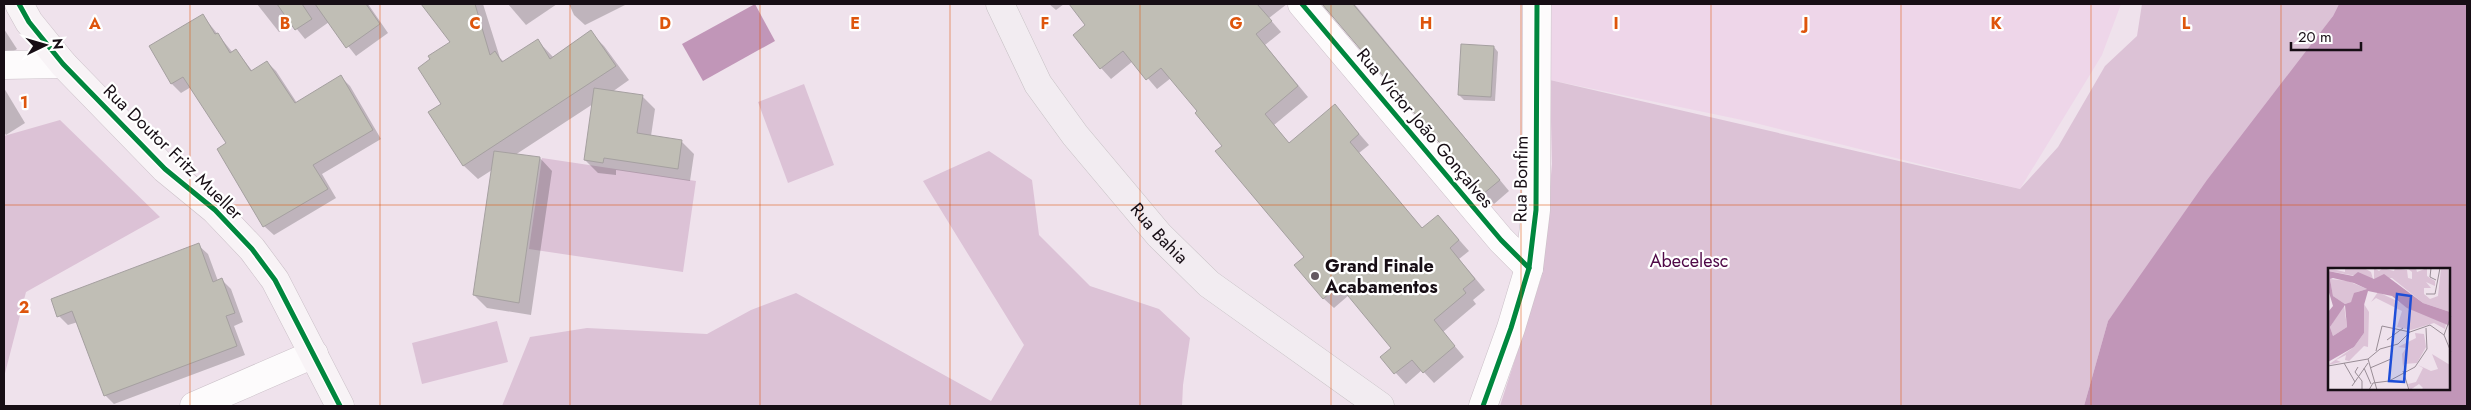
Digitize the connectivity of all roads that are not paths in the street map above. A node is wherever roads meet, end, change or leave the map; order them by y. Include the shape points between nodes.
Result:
1 (19, 4) edge
2 (1000, 4) edge
3 (1302, 4) edge
4 (1537, 4) edge
5 (63, 64) junction
6 (4, 65) edge
7 (1529, 268) junction
8 (314, 354) junction
9 (194, 406) edge
10 (340, 406) edge
11 (1380, 406) edge
12 (1483, 406) edge

1 - 5 street, Rua Doutor Fritz Mueller via 29,22
2 - 11 main road, Rua Bahia via 1038,84 1075,135 1158,235 1209,284
3 - 7 street, Rua Victor João Gonçalves via 1501,240
4 - 7 street, Rua Bonfim via 1536,210
5 - 6 street
5 - 8 street, Rua Doutor Fritz Mueller via 165,168 215,210 252,249 275,280
7 - 12 street, Rua Bonfim
8 - 9 street
8 - 10 street, Rua Doutor Fritz Mueller

